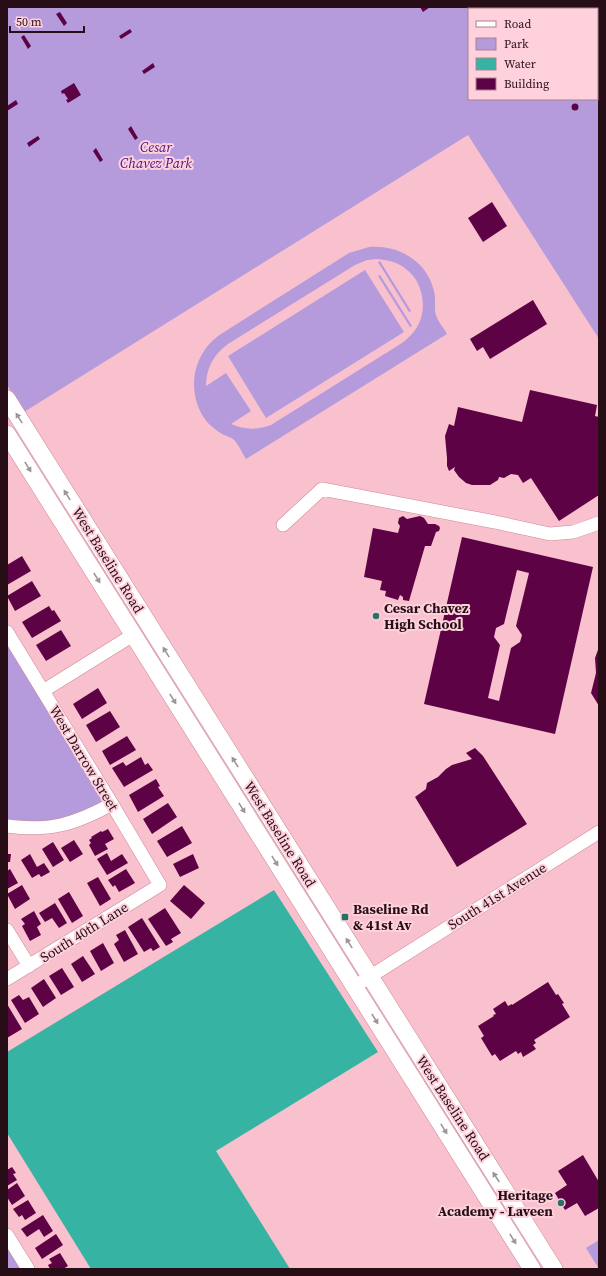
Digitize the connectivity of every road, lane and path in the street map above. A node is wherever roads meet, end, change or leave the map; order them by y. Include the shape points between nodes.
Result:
1 (7, 399) edge
2 (7, 434) edge
3 (599, 523) edge
4 (283, 525) dead end
5 (7, 632) edge
6 (133, 635) junction
7 (43, 691) junction
8 (112, 804) junction
9 (7, 826) edge
10 (599, 832) edge
11 (160, 885) joint
12 (7, 930) edge
13 (29, 966) junction
14 (369, 976) junction
15 (7, 979) edge
16 (355, 986) junction
17 (8, 1240) edge
18 (28, 1269) edge
19 (532, 1269) edge
20 (554, 1269) edge

14 -> 1 main road, West Baseline Road
2 -> 6 main road, West Baseline Road
3 - 4 street via 573,532 550,534 322,489
5 - 7 street, West Darrow Street
6 - 7 street
6 -> 16 main road, West Baseline Road
7 - 8 street, West Darrow Street
8 - 9 street via 87,817 53,828
8 - 11 street, West Darrow Street
10 - 14 street, South 41st Avenue
11 - 13 street, South 40th Lane
12 - 13 street
13 - 15 street, South 40th Lane
14 - 16 street, South 41st Avenue
20 -> 14 main road, West Baseline Road
16 -> 19 main road, West Baseline Road
17 - 18 street

